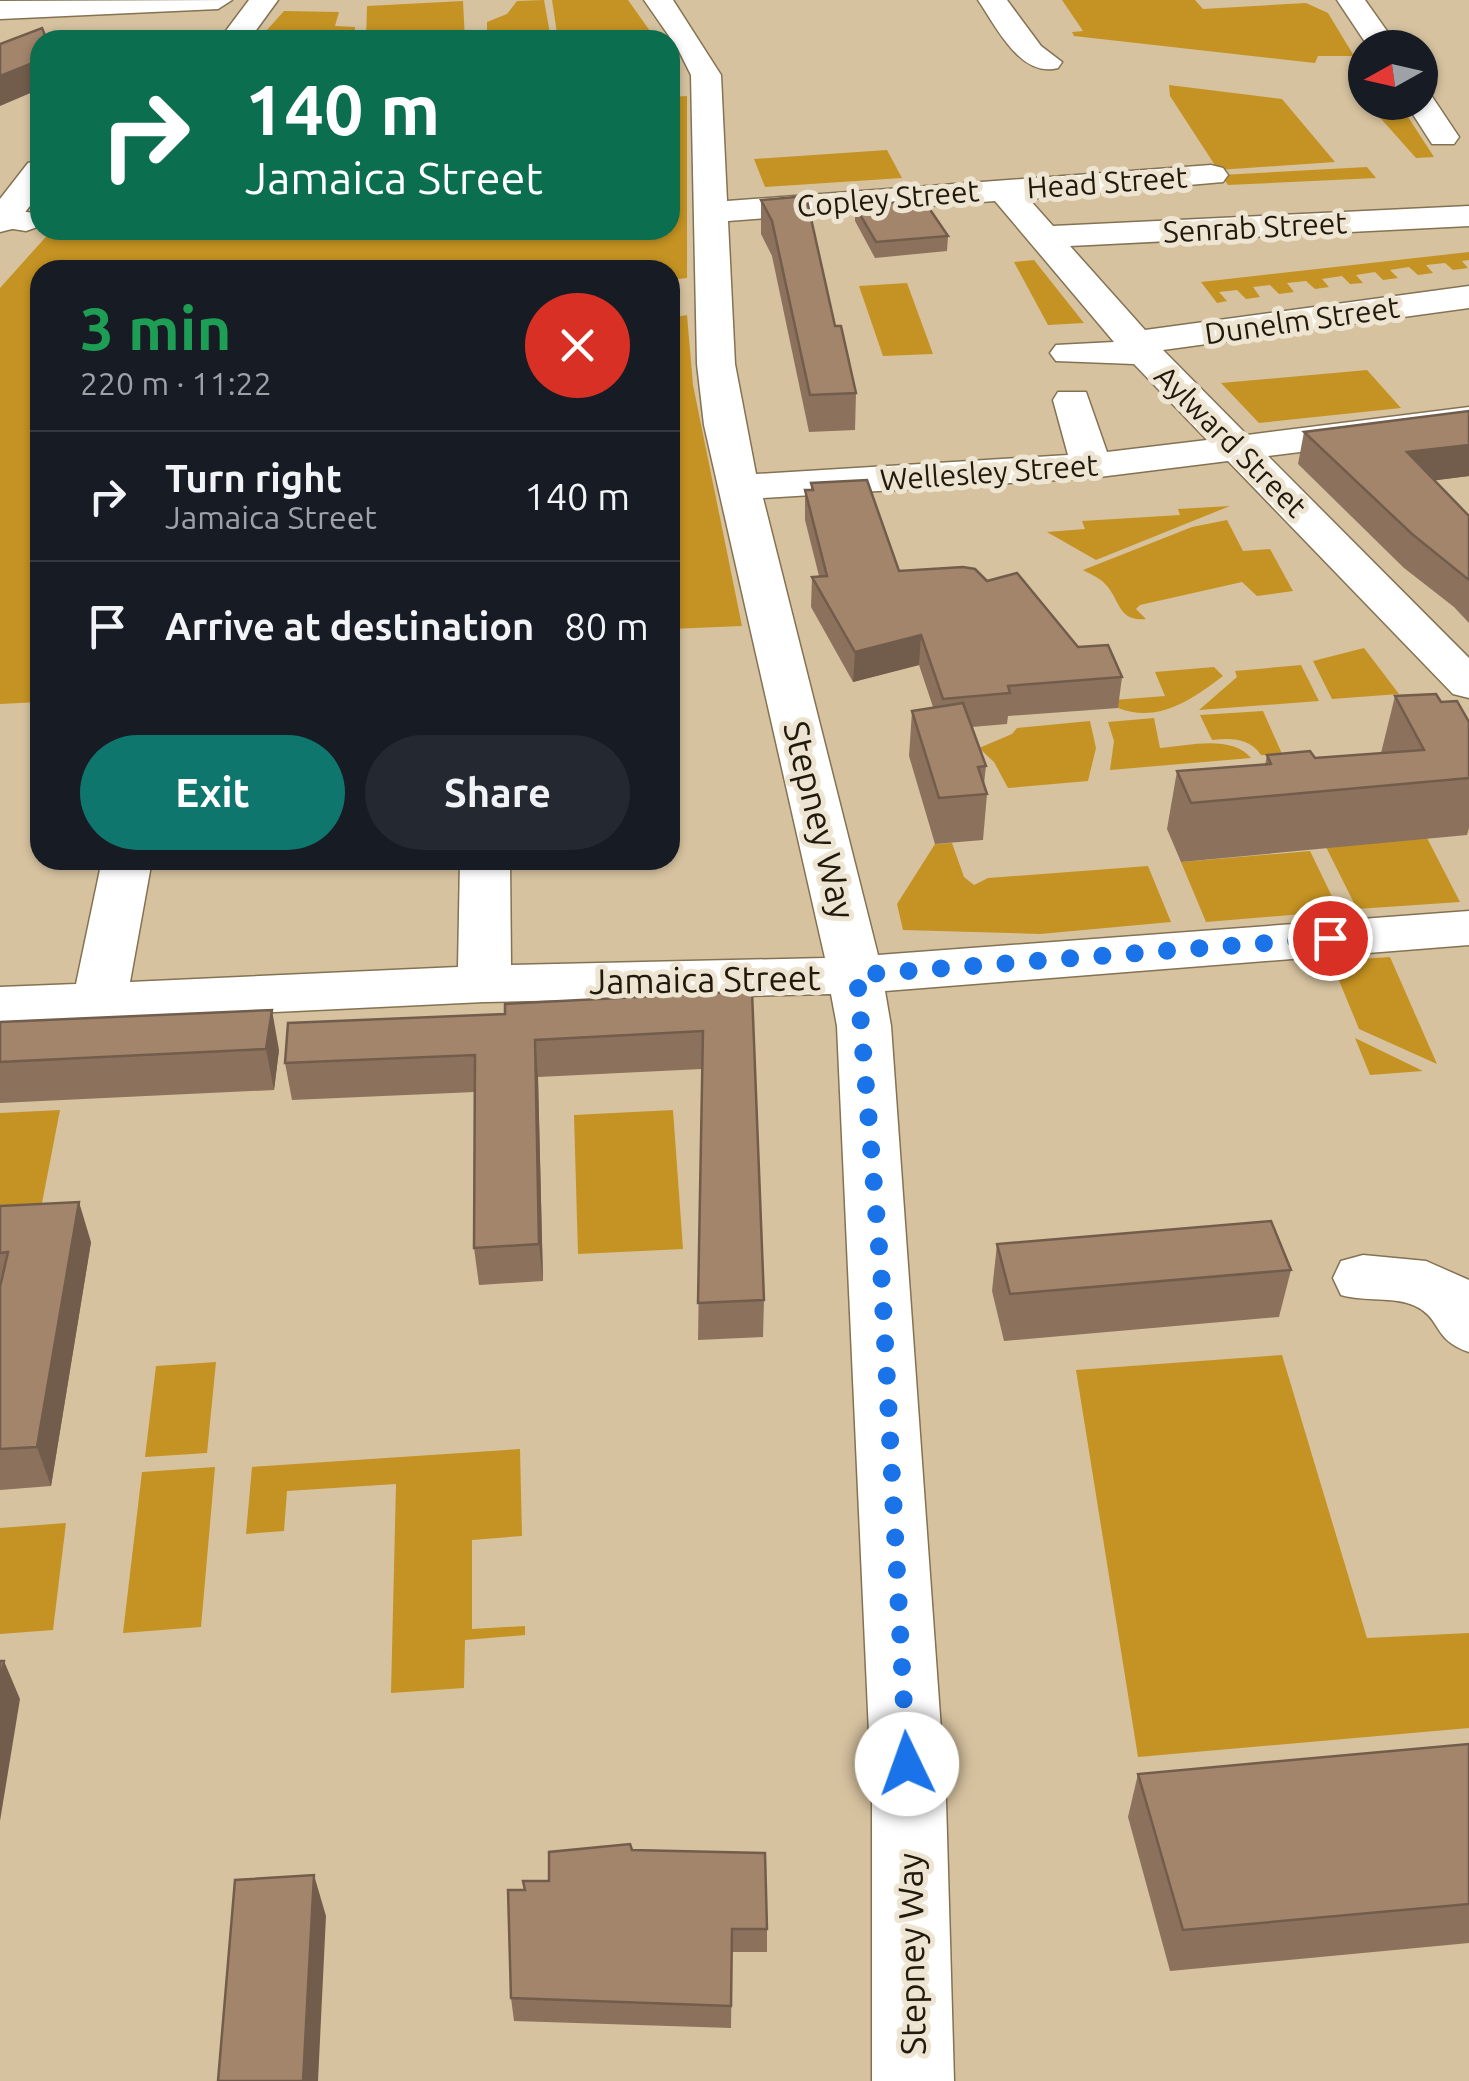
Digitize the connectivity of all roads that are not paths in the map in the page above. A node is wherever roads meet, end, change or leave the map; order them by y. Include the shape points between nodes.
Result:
1 (218, 0) edge
2 (264, 0) edge
3 (658, 0) edge
4 (992, 0) edge
5 (1351, 0) edge
6 (82, 9) junction
7 (0, 10) edge
8 (54, 30) edge
9 (242, 30) edge
10 (678, 30) edge
11 (1372, 30) edge
12 (680, 32) edge
13 (1047, 62) dead end
14 (1212, 176) dead end
15 (30, 188) edge
16 (1002, 190) junction
17 (712, 212) junction
18 (1469, 216) edge
19 (12, 220) edge
20 (1042, 238) junction
21 (1469, 297) edge
22 (1139, 348) junction
23 (1069, 353) dead end
24 (1072, 400) dead end
25 (1469, 419) edge
26 (1239, 448) junction
27 (1092, 466) junction
28 (738, 487) junction
29 (1469, 630) edge
30 (1423, 637) junction
31 (1469, 684) edge
32 (125, 870) edge
33 (485, 870) edge
34 (1469, 928) edge
35 (857, 975) junction
36 (484, 984) junction
37 (99, 1002) junction
38 (0, 1006) edge
39 (1363, 1278) dead end
40 (1469, 1328) edge
41 (913, 2081) edge

1 - 6 street
2 - 9 street
3 - 10 street, Stepney Way
4 - 13 street via 1030,52
5 - 11 street
6 - 7 street
6 - 8 street
12 - 17 street, Stepney Way via 703,66 694,101
14 - 16 street, Head Street
15 - 19 street
16 - 17 street, Copley Street
16 - 20 street, Aylward Street
17 - 28 street, Stepney Way via 700,288
18 - 20 street, Senrab Street
20 - 22 street, Aylward Street
21 - 22 street, Dunelm Street
22 - 23 street, Dunelm Street
22 - 26 street, Aylward Street
24 - 27 street
25 - 26 street, Wellesley Street
26 - 27 street, Wellesley Street
26 - 30 street, Aylward Street
27 - 28 street, Wellesley Street
28 - 35 street, Stepney Way
29 - 30 street
30 - 31 street, Aylward Street
32 - 37 street
33 - 36 street
34 - 35 street, Jamaica Street
35 - 36 street, Jamaica Street
35 - 41 street, Stepney Way via 882,1284 909,1800
36 - 37 street, Jamaica Street
37 - 38 street, Jamaica Street
39 - 40 street via 1420,1281 1454,1298

